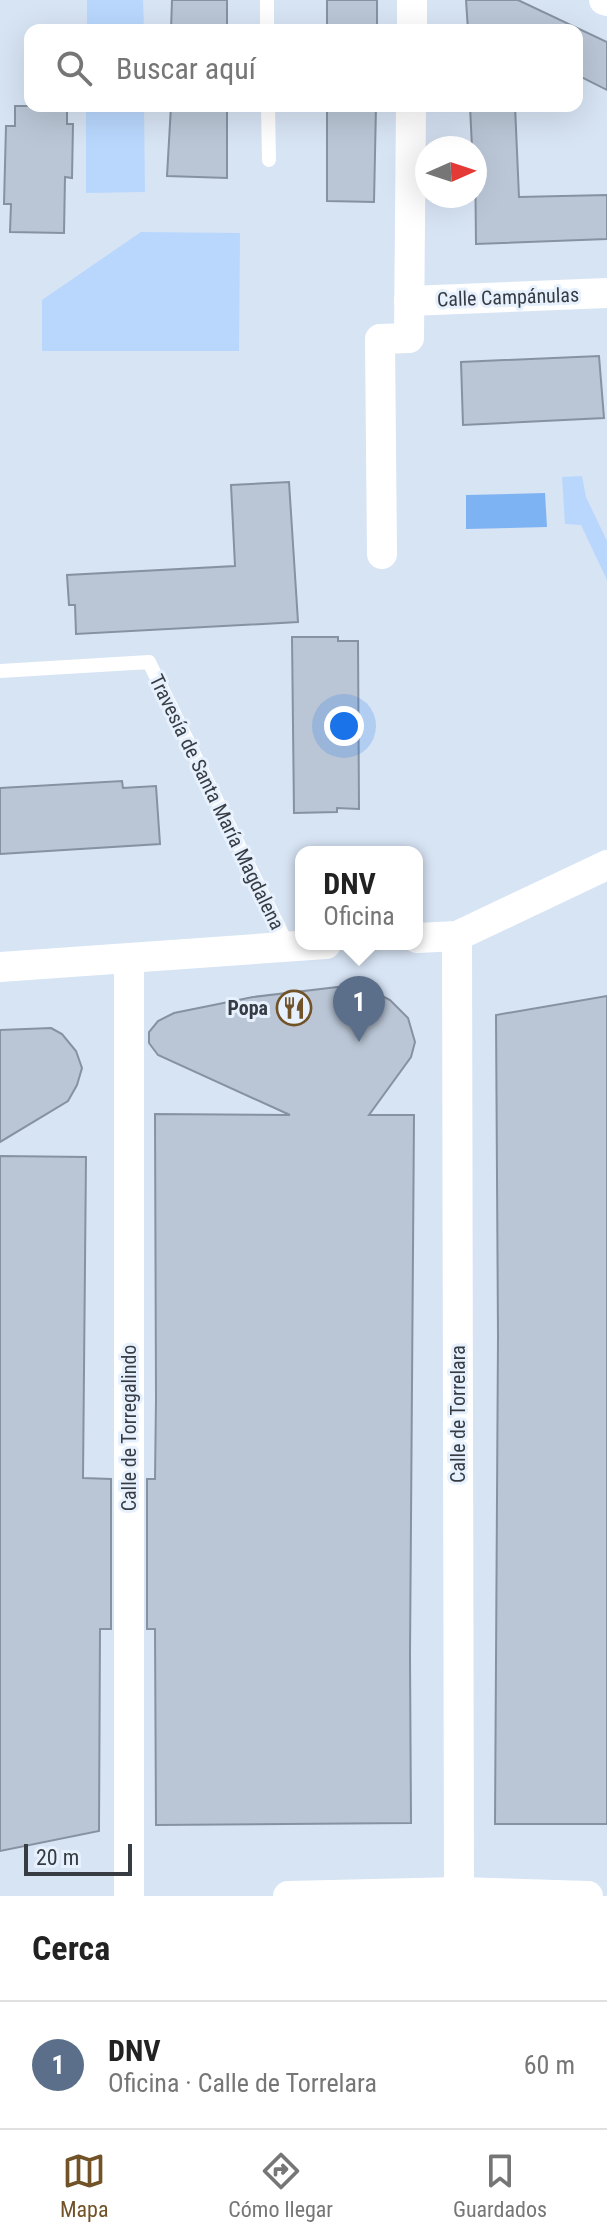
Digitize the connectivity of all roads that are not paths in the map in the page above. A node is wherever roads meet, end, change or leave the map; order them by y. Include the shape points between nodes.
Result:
1 (267, 0) edge
2 (412, 0) edge
3 (267, 24) edge
4 (412, 24) edge
5 (268, 112) edge
6 (411, 112) edge
7 (269, 160) dead end
8 (607, 293) edge
9 (409, 301) junction
10 (382, 554) dead end
11 (0, 671) edge
12 (607, 865) edge
13 (457, 936) junction
14 (423, 938) edge
15 (288, 946) junction
16 (295, 946) edge
17 (129, 959) junction
18 (0, 967) edge
19 (459, 1892) junction
20 (129, 1896) edge
21 (288, 1896) edge
22 (588, 1896) edge

1 - 3 lane
2 - 4 street
5 - 7 lane
6 - 9 street
8 - 9 street, Calle Campánulas
9 - 10 street via 409,338 380,339
11 - 15 lane, Travesía de Santa María Magdalena via 149,662
12 - 13 street
13 - 14 street
13 - 19 street, Calle de Torrelara
15 - 16 street
15 - 17 street
17 - 18 street
17 - 20 street, Calle de Torregalindo
19 - 21 street
19 - 22 street

